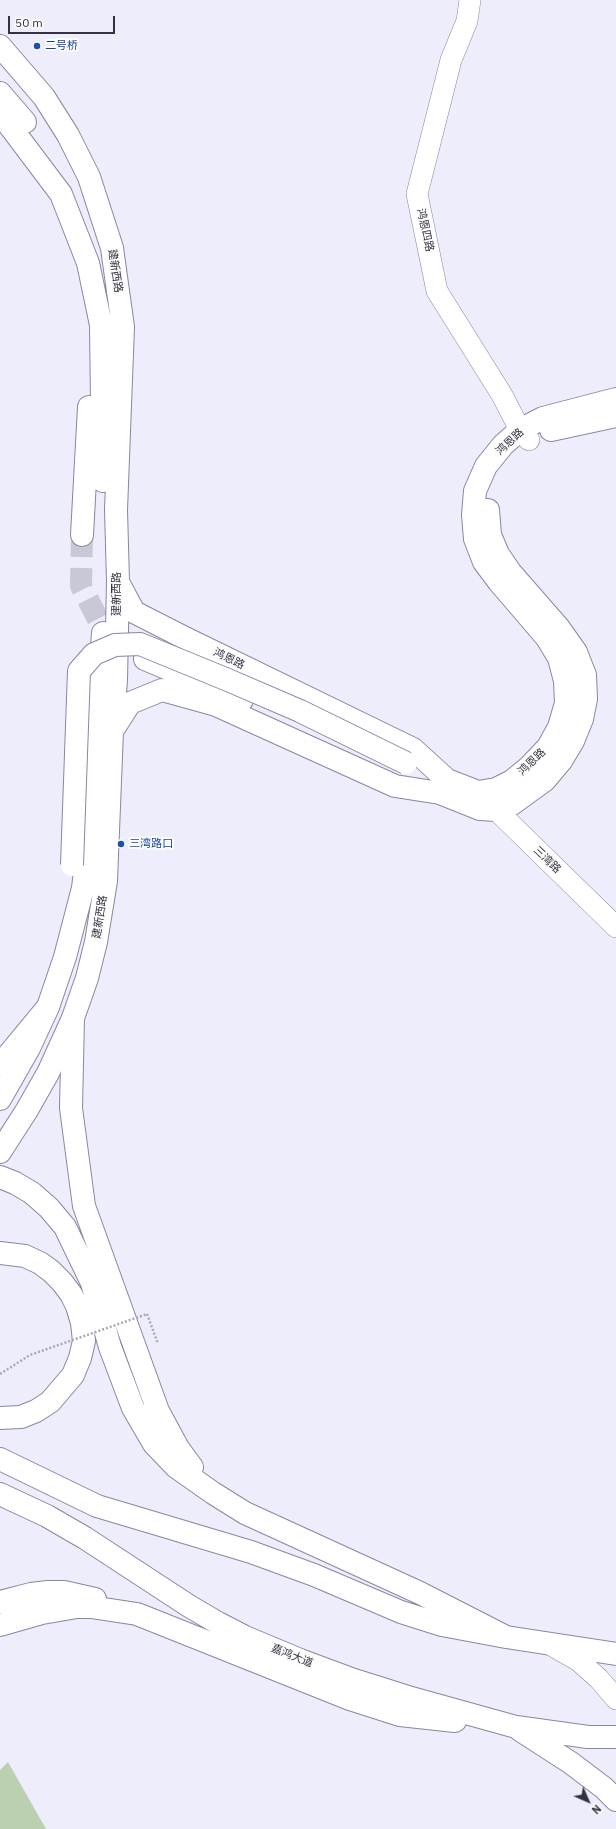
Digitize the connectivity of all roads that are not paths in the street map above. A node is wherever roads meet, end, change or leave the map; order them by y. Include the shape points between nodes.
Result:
1 (470, 1) edge
2 (0, 46) edge
3 (0, 93) edge
4 (10, 115) edge
5 (101, 325) junction
6 (616, 399) edge
7 (616, 416) edge
8 (525, 435) junction
9 (82, 535) tunnel mouth
10 (118, 581) junction
11 (145, 659) dead end
12 (112, 731) junction
13 (444, 787) junction
14 (478, 792) junction
15 (496, 810) junction
16 (616, 927) edge
17 (65, 957) junction
18 (48, 1007) junction
19 (73, 1018) junction
20 (0, 1065) edge
21 (0, 1099) edge
22 (0, 1152) edge
23 (0, 1177) edge
24 (0, 1253) edge
25 (0, 1418) edge
26 (0, 1459) edge
27 (0, 1494) edge
28 (213, 1494) junction
29 (0, 1602) edge
30 (137, 1614) junction
31 (0, 1625) edge
32 (506, 1637) junction
33 (550, 1644) junction
34 (616, 1654) edge
35 (616, 1699) edge
36 (516, 1727) junction
37 (616, 1737) edge
38 (616, 1800) edge

1 - 8 street, 鸿恩四路 via 467,21 451,60 417,194 437,291
2 - 10 main road, 建新西路 via 44,98 68,135 89,177 112,248 123,326 116,510
3 - 4 main road, 建新西路
4 - 5 main road, 建新西路 via 61,194 88,263
5 - 9 main road via 90,386
5 - 17 main road, 建新西路 via 105,610 87,855 83,888
6 - 8 main road, 鸿恩路 via 543,418
7 - 8 main road, 鸿恩路
8 - 14 main road, 鸿恩路 via 502,445 486,466 475,491 472,515 475,539 484,562 547,638 559,658 565,681 566,703 559,727 548,747 529,767 496,790
8 - 15 main road, 鸿恩路 via 498,476 489,496 490,535 498,554 511,573 559,628 576,652 584,675 586,699 582,719 561,761 545,780 527,794 512,804
10 - 12 main road, 建新西路
10 - 13 main road, 鸿恩路 via 134,612 413,749
11 - 13 main road
12 - 13 main road, 鸿恩路 via 130,703 162,690 216,705 395,786
12 - 19 main road, 建新西路 via 106,881 96,942
13 - 14 main road, 鸿恩路
13 - 15 main road, 鸿恩路 via 480,809
13 - 17 main road, bridge via 406,763 300,711 140,644 115,645 94,654 79,670 72,865
14 - 15 street, 三湾路
15 - 16 street, 三湾路
17 - 18 main road, 建新西路
18 - 20 main road
18 - 21 main road, 建新西路 via 29,1048
19 - 22 main road, 建新西路 via 48,1073
19 - 28 main road via 71,1108 84,1206 158,1411 178,1448
23 - 28 main road via 32,1193 50,1208 65,1227 92,1284 110,1347 133,1408 154,1444 176,1467
24 - 25 main road via 25,1256 52,1271 78,1306 84,1341 73,1375 50,1402 21,1417
26 - 32 main road via 97,1506 251,1552 314,1575 401,1612 442,1625
27 - 36 main road, 嘉鸿大道 via 47,1516 85,1538 188,1606 245,1637 354,1680
28 - 32 main road via 245,1513 420,1593
29 - 30 main road via 31,1594 64,1592 96,1599
30 - 31 main road via 77,1607 42,1613
30 - 36 main road via 350,1698 400,1715
32 - 33 main road
33 - 34 main road
33 - 35 street via 579,1661
36 - 37 main road, 嘉鸿大道
36 - 38 main road via 571,1763

